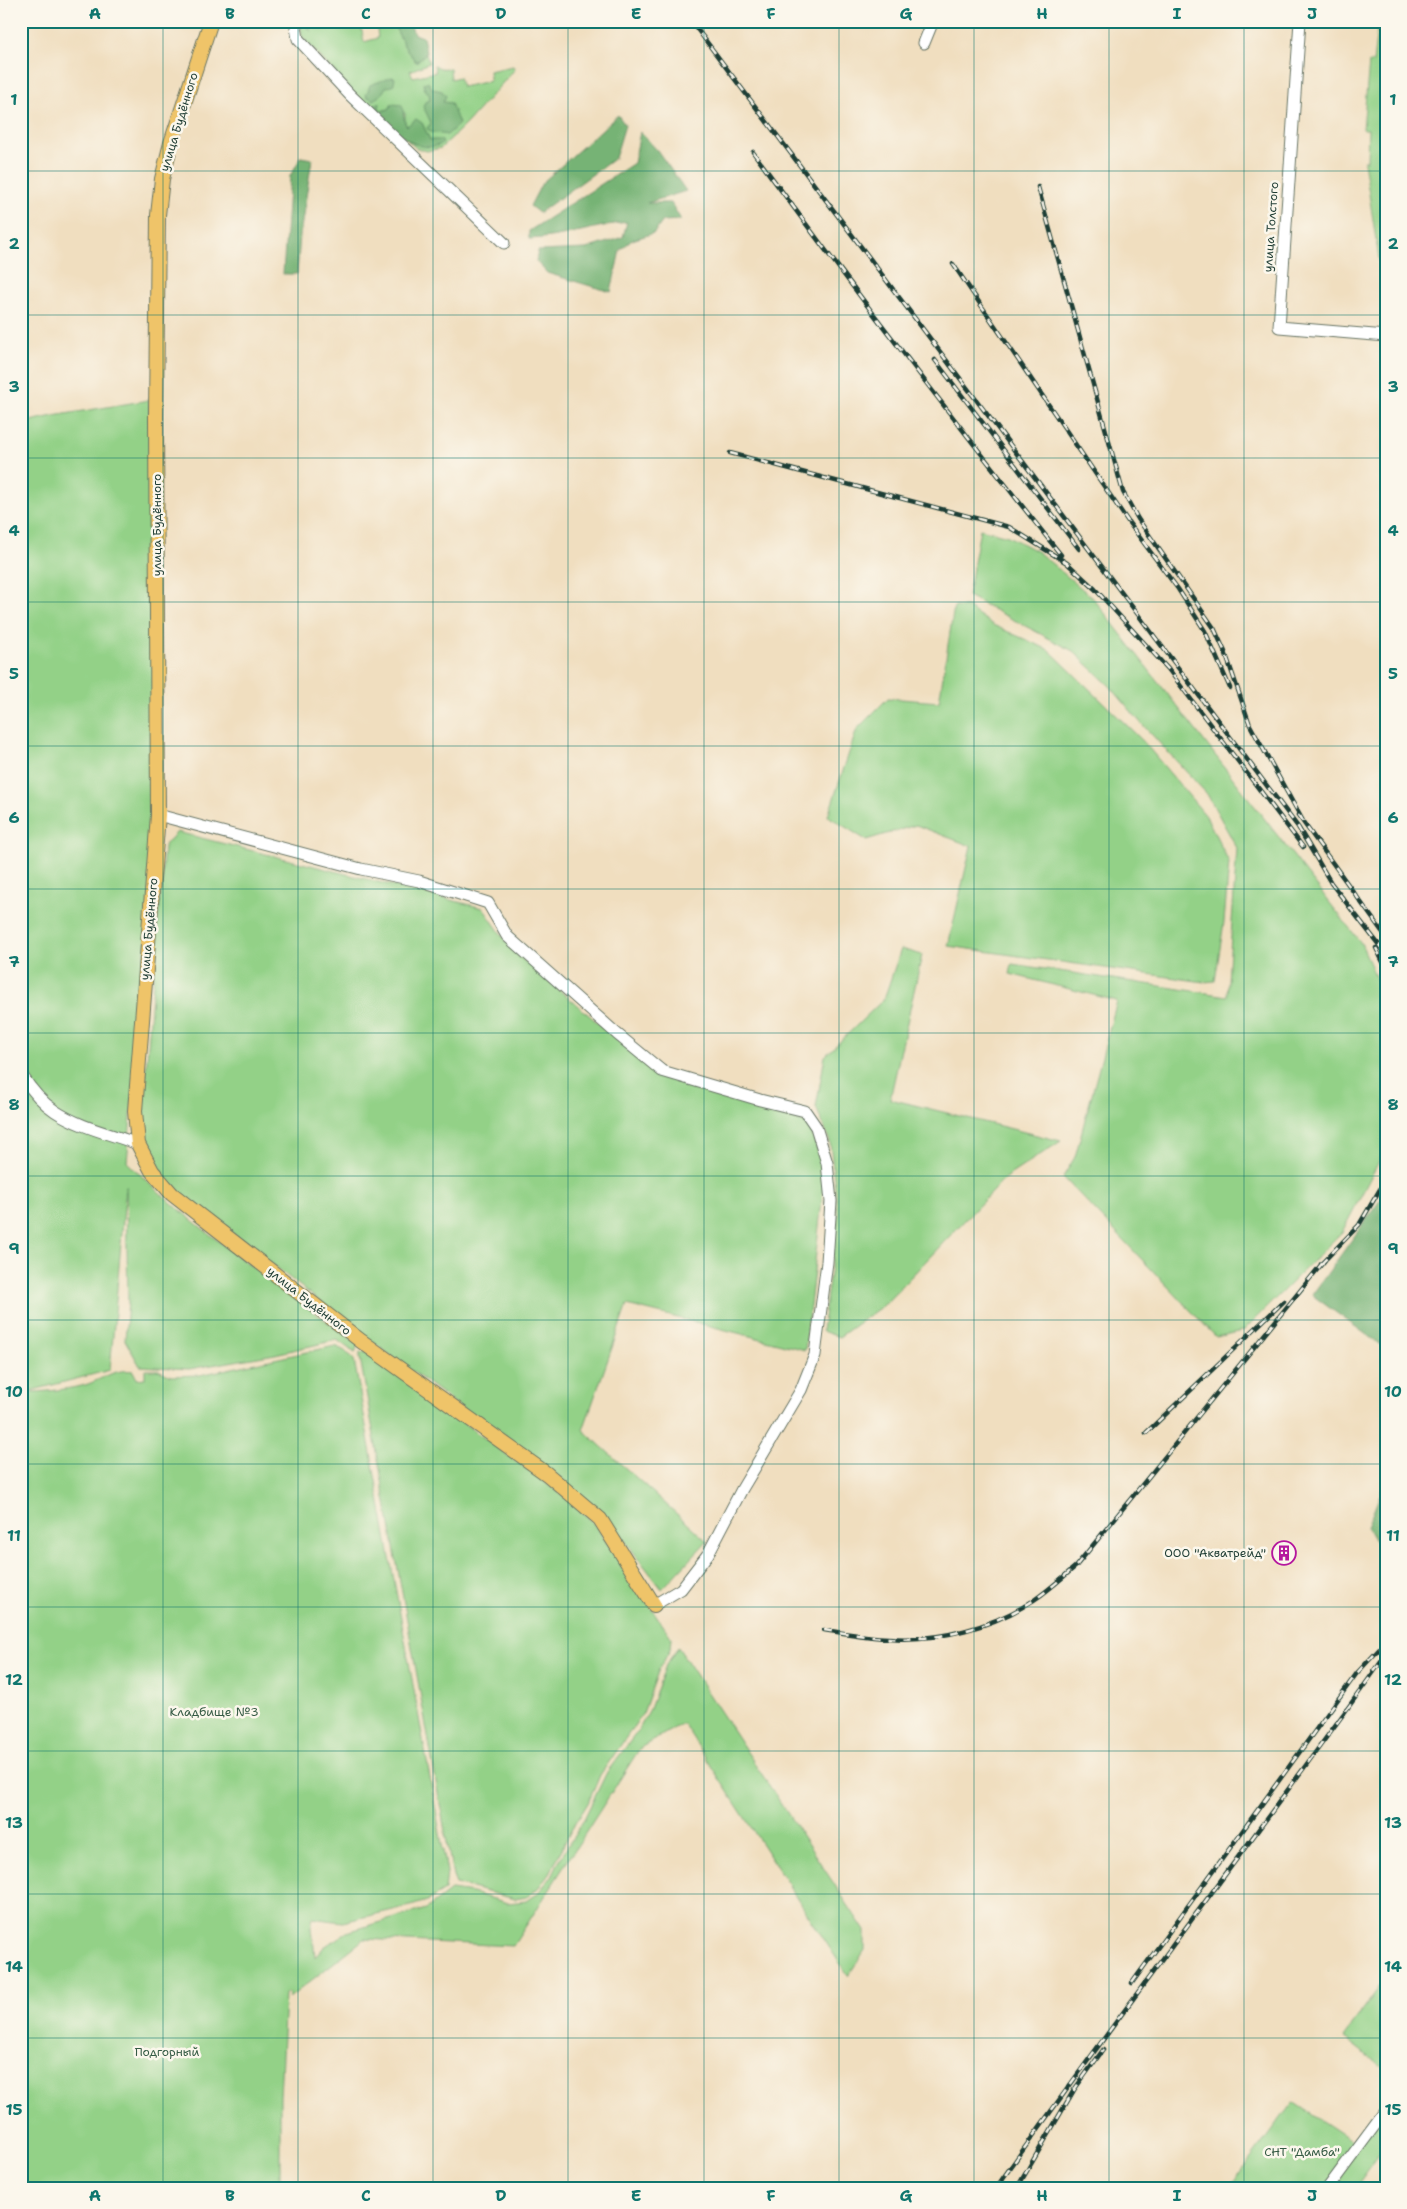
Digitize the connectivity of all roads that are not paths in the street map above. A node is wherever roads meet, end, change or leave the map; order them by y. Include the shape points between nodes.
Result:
1 (211, 21) edge
2 (294, 21) edge
3 (933, 21) edge
4 (1300, 21) edge
5 (924, 43) dead end
6 (504, 243) dead end
7 (1386, 336) edge
8 (158, 815) junction
9 (21, 1074) edge
10 (138, 1144) junction
11 (654, 1605) joint
12 (1386, 2110) edge
13 (1328, 2188) edge

1 - 8 main road, улица Будённого via 171,143 158,215
2 - 6 street via 298,39 350,95
3 - 5 street
4 - 7 street, улица Толстого via 1279,327
8 - 10 main road, улица Будённого via 135,1111
8 - 11 street via 361,869 419,881 488,903 507,936 662,1071 805,1111 816,1127 827,1162 831,1201 815,1355 801,1390 708,1554 681,1590
9 - 10 street via 32,1090 55,1111
10 - 11 main road, улица Будённого via 152,1171 172,1194 361,1341 547,1474 600,1518
12 - 13 street

